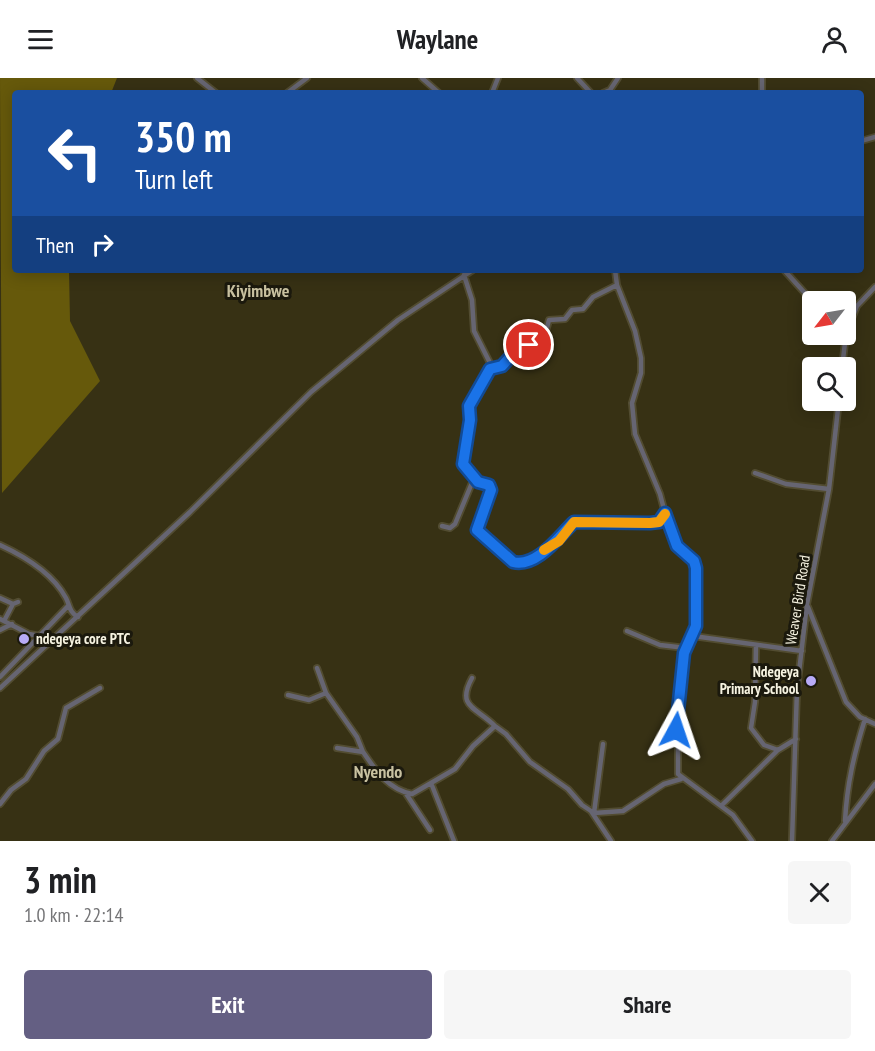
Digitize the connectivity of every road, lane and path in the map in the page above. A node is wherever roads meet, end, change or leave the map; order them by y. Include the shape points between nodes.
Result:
1 (196, 78) edge
2 (307, 78) edge
3 (422, 78) edge
4 (577, 78) edge
5 (212, 90) edge
6 (292, 90) edge
7 (436, 90) edge
8 (588, 90) edge
9 (468, 273) edge
10 (615, 273) edge
11 (787, 273) edge
12 (464, 275) junction
13 (617, 285) junction
14 (875, 287) edge
15 (803, 291) edge
16 (856, 308) edge
17 (490, 369) junction
18 (838, 411) edge
19 (755, 473) dead end
20 (474, 478) junction
21 (829, 489) junction
22 (665, 513) junction
23 (442, 526) dead end
24 (0, 545) edge
25 (0, 598) edge
26 (807, 604) junction
27 (68, 606) junction
28 (78, 616) junction
29 (2, 620) edge
30 (12, 624) junction
31 (0, 630) edge
32 (627, 630) dead end
33 (40, 636) junction
34 (693, 636) junction
35 (756, 645) junction
36 (686, 648) junction
37 (802, 651) junction
38 (317, 668) dead end
39 (0, 677) edge
40 (472, 678) dead end
41 (0, 688) edge
42 (100, 688) dead end
43 (326, 693) junction
44 (288, 695) dead end
45 (865, 719) junction
46 (875, 724) edge
47 (495, 726) junction
48 (796, 739) junction
49 (603, 744) dead end
50 (337, 748) dead end
51 (778, 750) junction
52 (363, 752) junction
53 (681, 778) junction
54 (431, 783) junction
55 (875, 784) edge
56 (405, 792) junction
57 (0, 804) edge
58 (721, 806) junction
59 (592, 812) junction
60 (845, 821) junction
61 (430, 830) dead end
62 (454, 841) edge
63 (611, 841) edge
64 (752, 841) edge
65 (792, 841) edge
66 (832, 841) edge

1 - 5 street
2 - 6 street
3 - 7 street
4 - 8 street
9 - 12 street
10 - 13 street
11 - 15 street
12 - 17 street via 472,300 474,331 491,363
12 - 28 street via 398,320 310,392
13 - 17 street via 593,297 583,309 572,310 565,319 549,320 545,334 502,366
13 - 22 street via 641,358 632,403 635,434
14 - 16 street
17 - 20 street via 469,406 463,461
18 - 21 street, Weaver Bird Road
19 - 21 street via 786,484
20 - 22 street via 491,490 478,532 515,563 526,562 549,549 574,522 650,523 659,522
20 - 23 street via 455,524 450,528
21 - 26 street, Weaver Bird Road
22 - 34 street via 677,546 695,566
24 - 27 street via 28,560 66,598
25 - 29 street via 16,603
26 - 37 street, Weaver Bird Road
26 - 45 street via 846,702
27 - 28 street
27 - 33 street
28 - 41 street
29 - 30 street
30 - 31 street
30 - 33 street
32 - 36 street via 660,645
33 - 39 street
34 - 35 street
34 - 36 street
35 - 37 street
35 - 51 street via 751,728 764,745
36 - 53 street via 676,730
37 - 48 street, Weaver Bird Road
38 - 43 street
40 - 47 street via 465,701
42 - 57 street via 66,708 58,739
43 - 44 street via 309,700
43 - 52 street
45 - 46 street
45 - 60 street via 851,761
47 - 54 street via 455,769
47 - 59 street via 530,762
48 - 51 street
48 - 65 street, Weaver Bird Road
49 - 59 street
50 - 52 street
51 - 58 street
52 - 56 street via 390,786
53 - 58 street
53 - 59 street via 664,784 622,811
54 - 56 street via 414,793
54 - 62 street
55 - 60 street
56 - 61 street
58 - 64 street via 742,823
59 - 63 street
60 - 66 street

